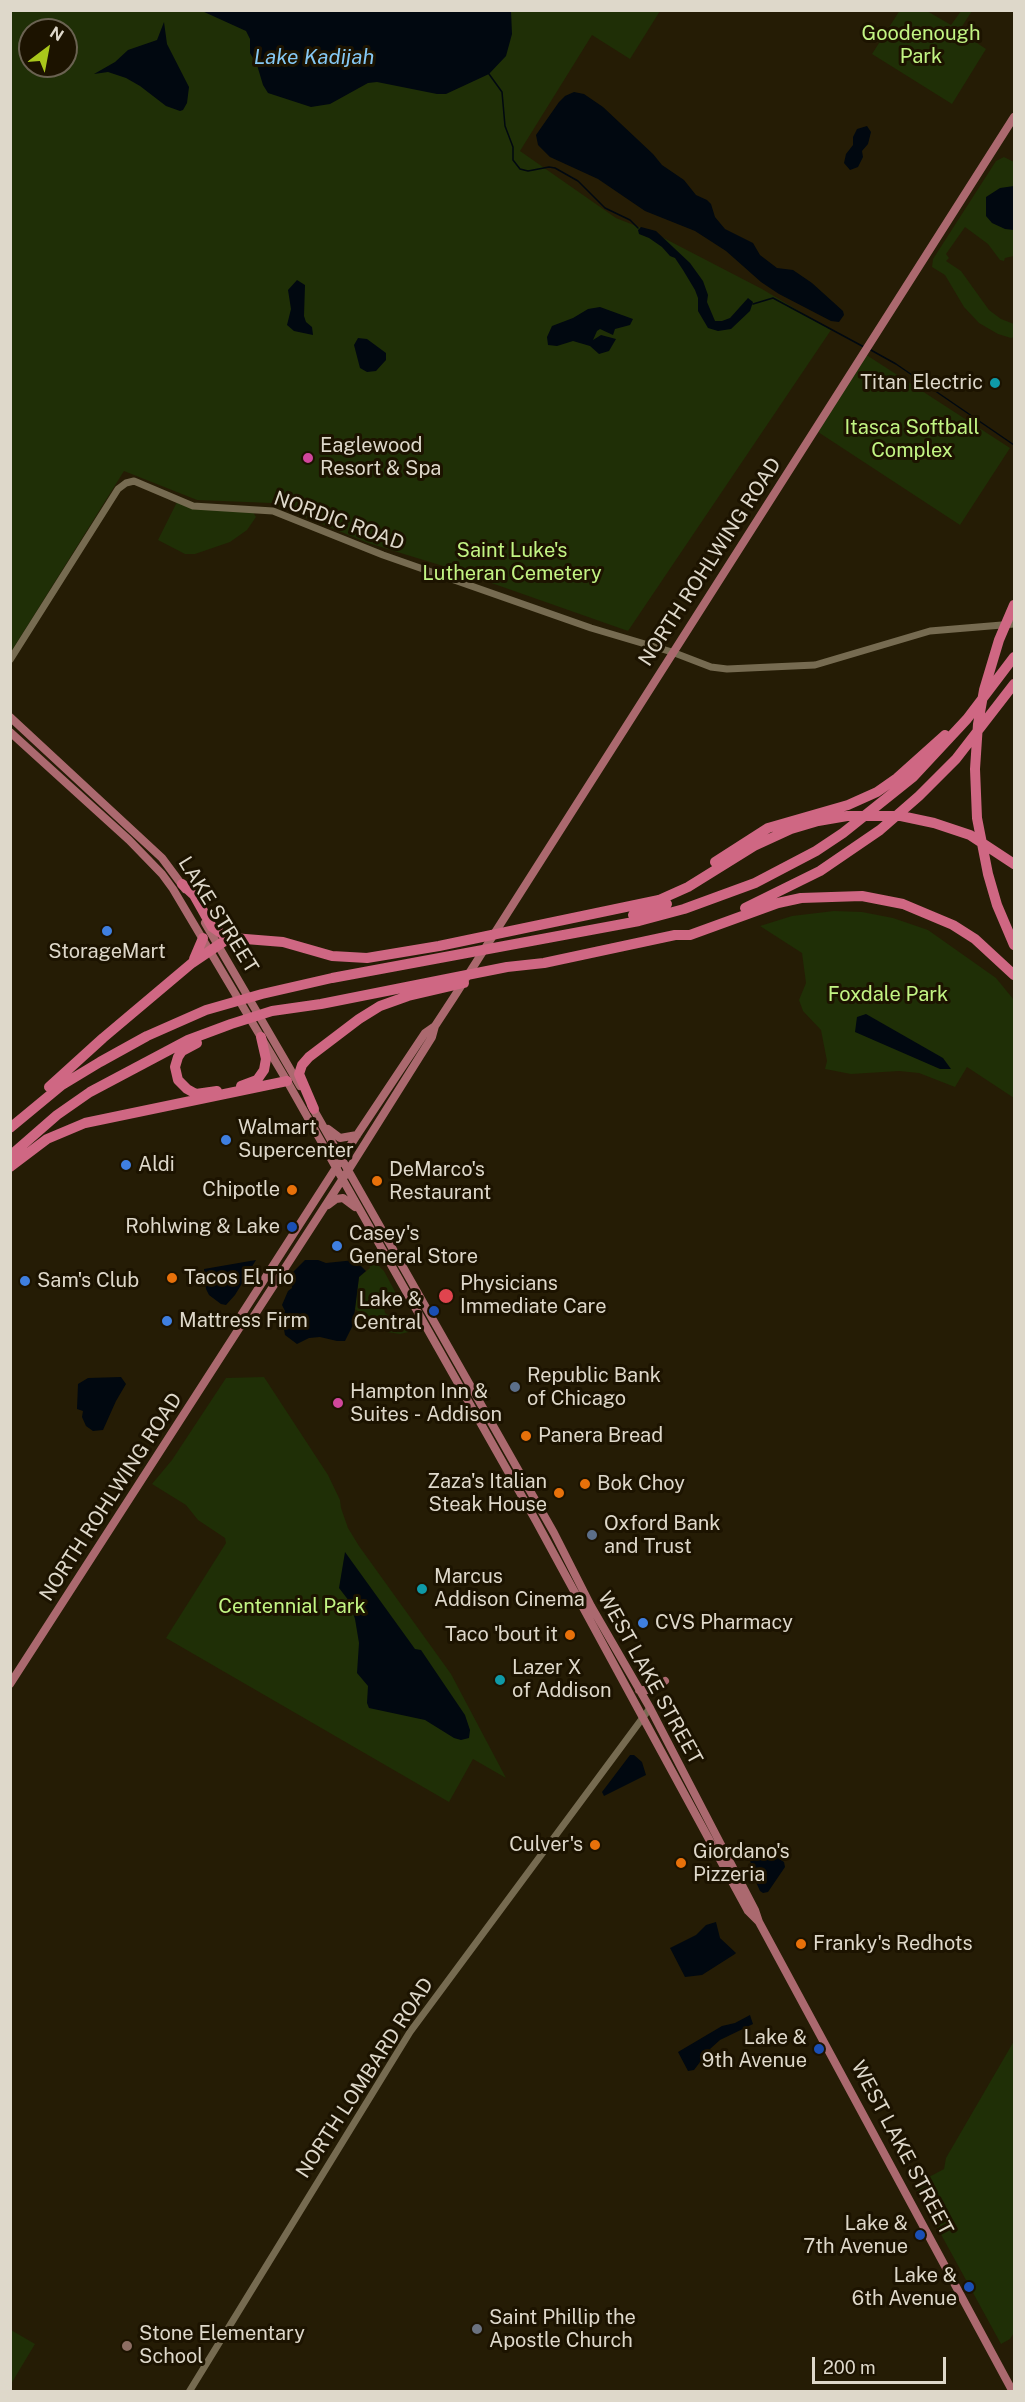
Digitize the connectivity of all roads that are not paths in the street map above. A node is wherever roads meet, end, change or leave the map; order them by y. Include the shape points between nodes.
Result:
1 (1014, 117) edge
2 (1014, 605) edge
3 (1014, 624) edge
4 (672, 652) junction
5 (1014, 657) edge
6 (10, 660) edge
7 (1014, 684) edge
8 (993, 686) junction
9 (10, 717) edge
10 (10, 732) edge
11 (768, 840) junction
12 (1014, 864) edge
13 (182, 884) junction
14 (594, 915) junction
15 (570, 934) junction
16 (675, 935) junction
17 (203, 938) junction
18 (233, 938) junction
19 (1014, 945) edge
20 (214, 948) junction
21 (440, 952) junction
22 (192, 963) junction
23 (1014, 975) edge
24 (420, 988) junction
25 (233, 1026) junction
26 (435, 1026) junction
27 (261, 1037) junction
28 (284, 1059) junction
29 (287, 1082) junction
30 (314, 1109) junction
31 (10, 1121) edge
32 (322, 1123) junction
33 (10, 1128) edge
34 (357, 1135) junction
35 (10, 1156) edge
36 (343, 1158) junction
37 (10, 1167) edge
38 (349, 1169) junction
39 (336, 1170) junction
40 (342, 1181) junction
41 (324, 1208) junction
42 (360, 1212) junction
43 (240, 1327) junction
44 (665, 1682) dead end
45 (10, 1684) edge
46 (639, 1690) junction
47 (650, 1708) junction
48 (643, 1720) junction
49 (759, 1922) junction
50 (189, 2391) edge
51 (1013, 2391) edge

1 - 4 main road, NORTH ROHLWING ROAD
2 - 19 highway via 999,640 981,707 975,769 978,827 988,874
3 - 4 street, NORDIC ROAD via 922,633 815,665 727,669
4 - 6 street, NORDIC ROAD via 591,628 386,556 273,511 193,506 139,482 129,482 117,489
4 - 26 main road, NORTH ROHLWING ROAD
5 - 8 highway
7 - 16 highway via 934,782 855,849 773,896
8 - 14 highway via 942,738 877,792 848,805 768,828 677,887
8 - 15 highway via 914,777 816,851 755,883 684,909
9 - 13 main road, LAKE STREET via 162,858
10 - 17 main road, LAKE STREET via 153,863
11 - 12 highway via 829,819 901,816 970,835
11 - 14 highway via 659,900
11 - 15 highway via 697,888 664,905 589,924
13 - 18 highway via 212,927
13 - 20 main road, LAKE STREET
14 - 21 highway
15 - 21 highway
16 - 23 highway via 690,935 801,898 862,896 903,904 953,925 981,944
16 - 24 highway via 544,963 505,967 479,979
17 - 20 main road, LAKE STREET
17 - 22 highway
18 - 20 highway
18 - 21 highway via 283,942 341,957
20 - 22 highway
20 - 27 main road, LAKE STREET
20 - 28 main road, LAKE STREET
21 - 33 highway via 262,994 168,1026 62,1085
22 - 31 highway
24 - 25 highway via 298,1008
24 - 30 highway via 359,1019 305,1061 299,1074
25 - 27 highway via 182,1051 175,1067 183,1087 196,1094 252,1083 266,1064
25 - 35 highway via 179,1044 90,1092
26 - 34 main road, NORTH ROHLWING ROAD via 425,1033
26 - 38 main road, NORTH ROHLWING ROAD via 432,1037
27 - 29 main road, LAKE STREET
28 - 29 main road
28 - 30 main road, LAKE STREET
29 - 37 highway via 85,1123 47,1139
29 - 39 main road, LAKE STREET
30 - 32 main road, LAKE STREET
32 - 34 main road via 340,1138
32 - 36 main road, LAKE STREET
34 - 36 main road, NORTH ROHLWING ROAD
36 - 38 main road, LAKE STREET
36 - 39 main road, NORTH ROHLWING ROAD
38 - 40 main road, NORTH ROHLWING ROAD
38 - 46 main road, WEST LAKE STREET
39 - 40 main road, LAKE STREET
39 - 43 main road, NORTH ROHLWING ROAD via 240,1317
40 - 41 main road, NORTH ROHLWING ROAD
40 - 42 main road, WEST LAKE STREET
41 - 42 main road via 343,1198
41 - 43 main road, NORTH ROHLWING ROAD via 250,1322
42 - 48 main road, WEST LAKE STREET via 541,1530
43 - 45 main road, NORTH ROHLWING ROAD
44 - 46 main road via 651,1690
46 - 47 main road, WEST LAKE STREET
47 - 48 street, NORTH LOMBARD ROAD
47 - 49 main road, WEST LAKE STREET
48 - 49 main road, WEST LAKE STREET via 748,1911
48 - 50 street, NORTH LOMBARD ROAD via 410,2032
49 - 51 main road, WEST LAKE STREET

